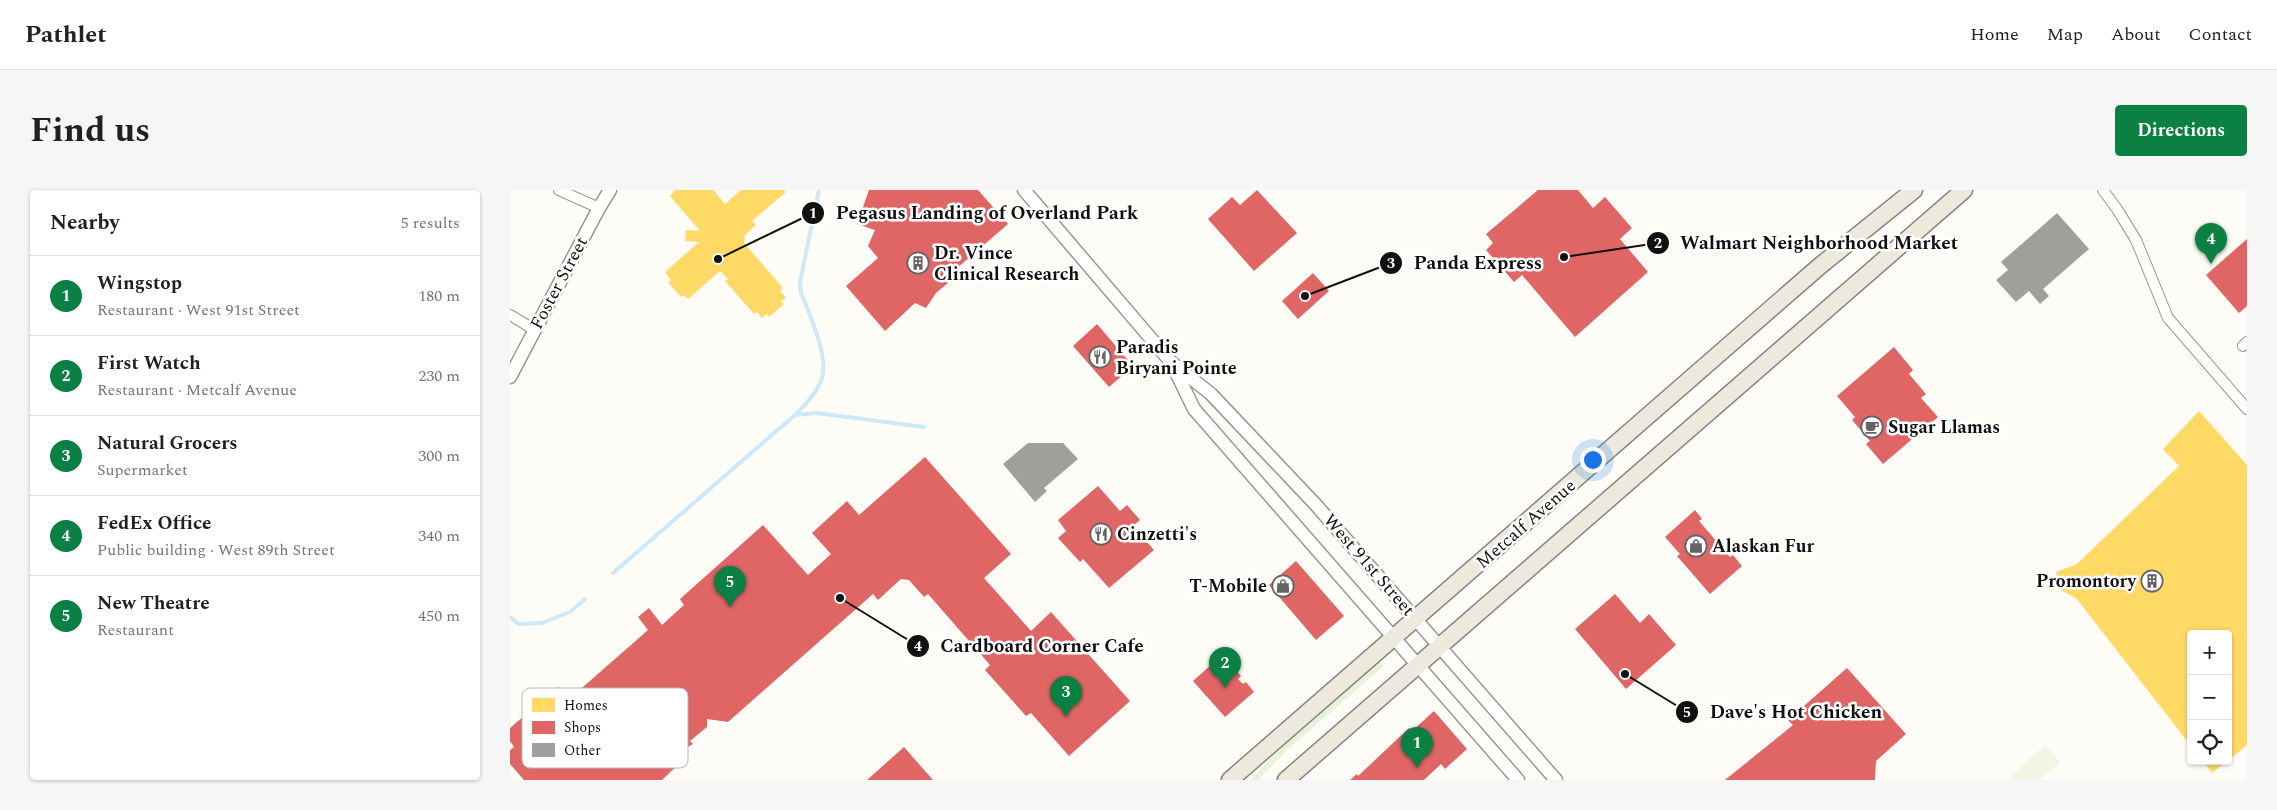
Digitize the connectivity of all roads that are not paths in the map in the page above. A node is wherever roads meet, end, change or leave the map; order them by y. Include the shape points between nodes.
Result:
1 (559, 190) edge
2 (610, 190) edge
3 (1024, 190) edge
4 (1914, 190) edge
5 (1964, 190) edge
6 (2102, 190) edge
7 (598, 208) junction
8 (510, 315) edge
9 (535, 330) junction
10 (1171, 362) junction
11 (510, 377) edge
12 (2247, 409) edge
13 (1417, 620) junction
14 (1395, 638) junction
15 (1439, 647) junction
16 (1419, 665) junction
17 (1230, 780) edge
18 (1286, 780) edge
19 (1518, 780) edge
20 (1556, 780) edge

1 - 7 street
2 - 7 street, Foster Street
3 - 10 street, West 91st Street
4 - 13 main road, Metcalf Avenue via 1821,265
5 - 15 main road, Metcalf Avenue
6 - 12 street via 2136,240 2168,318
7 - 9 street, Foster Street
8 - 9 street
9 - 11 street, Foster Street
10 - 13 street, West 91st Street via 1218,401 1316,505
10 - 14 street, West 91st Street via 1194,409
13 - 14 main road, Metcalf Avenue
13 - 15 street, West 91st Street
14 - 16 street, West 91st Street
14 - 17 main road, Metcalf Avenue
15 - 16 main road, Metcalf Avenue
15 - 20 street, West 91st Street
16 - 18 main road, Metcalf Avenue
16 - 19 street, West 91st Street

